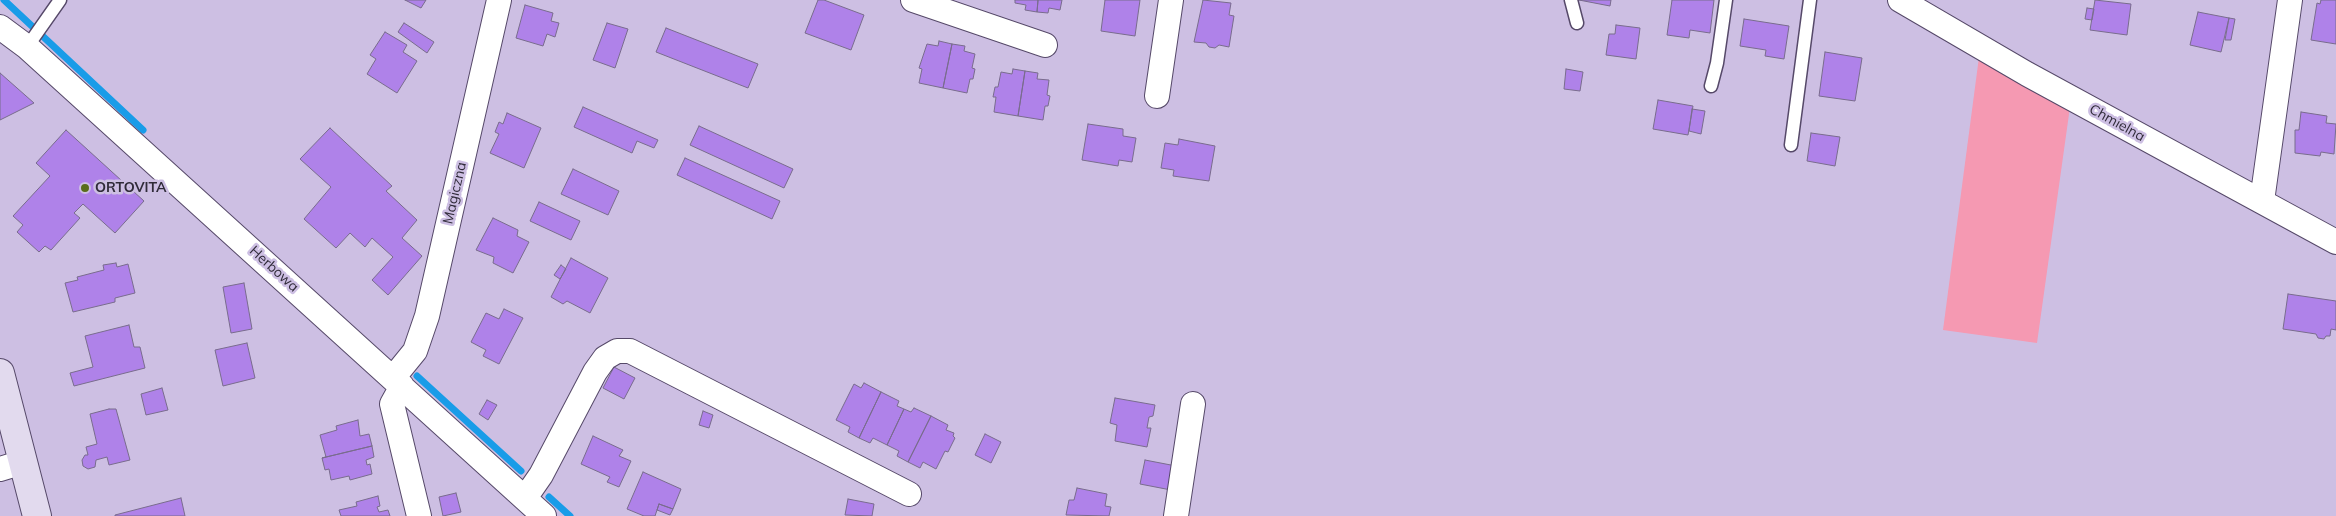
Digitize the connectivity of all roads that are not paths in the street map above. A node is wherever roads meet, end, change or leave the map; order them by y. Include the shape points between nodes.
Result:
1 (60, 0) edge
2 (499, 0) edge
3 (913, 0) edge
4 (1171, 0) edge
5 (1571, 0) edge
6 (1726, 0) edge
7 (1810, 0) edge
8 (1900, 0) edge
9 (2290, 0) edge
10 (1922, 6) edge
11 (1577, 23) dead end
12 (0, 27) edge
13 (1045, 45) dead end
14 (27, 47) junction
15 (1711, 86) dead end
16 (1157, 96) dead end
17 (1791, 145) dead end
18 (2262, 202) junction
19 (2336, 242) edge
20 (0, 372) edge
21 (398, 382) junction
22 (1193, 404) dead end
23 (12, 466) edge
24 (909, 494) dead end
25 (524, 498) junction
26 (37, 516) edge
27 (419, 516) edge
28 (544, 516) edge
29 (1176, 516) edge

1 - 14 lane
2 - 21 street, Magiczna via 427,316 415,351
3 - 13 street
4 - 16 street
5 - 11 lane
6 - 15 lane
7 - 17 lane
8 - 10 street, Chmielna
9 - 18 street
10 - 18 street, Chmielna via 2027,74
12 - 14 street, Herbowa
14 - 21 street, Herbowa
18 - 19 street, Chmielna
20 - 23 street
21 - 25 street, Herbowa
21 - 27 street, Magiczna via 392,404
22 - 29 street
23 - 26 street
24 - 25 street via 630,351 617,351 605,358 595,372 542,475
25 - 28 street, Herbowa

